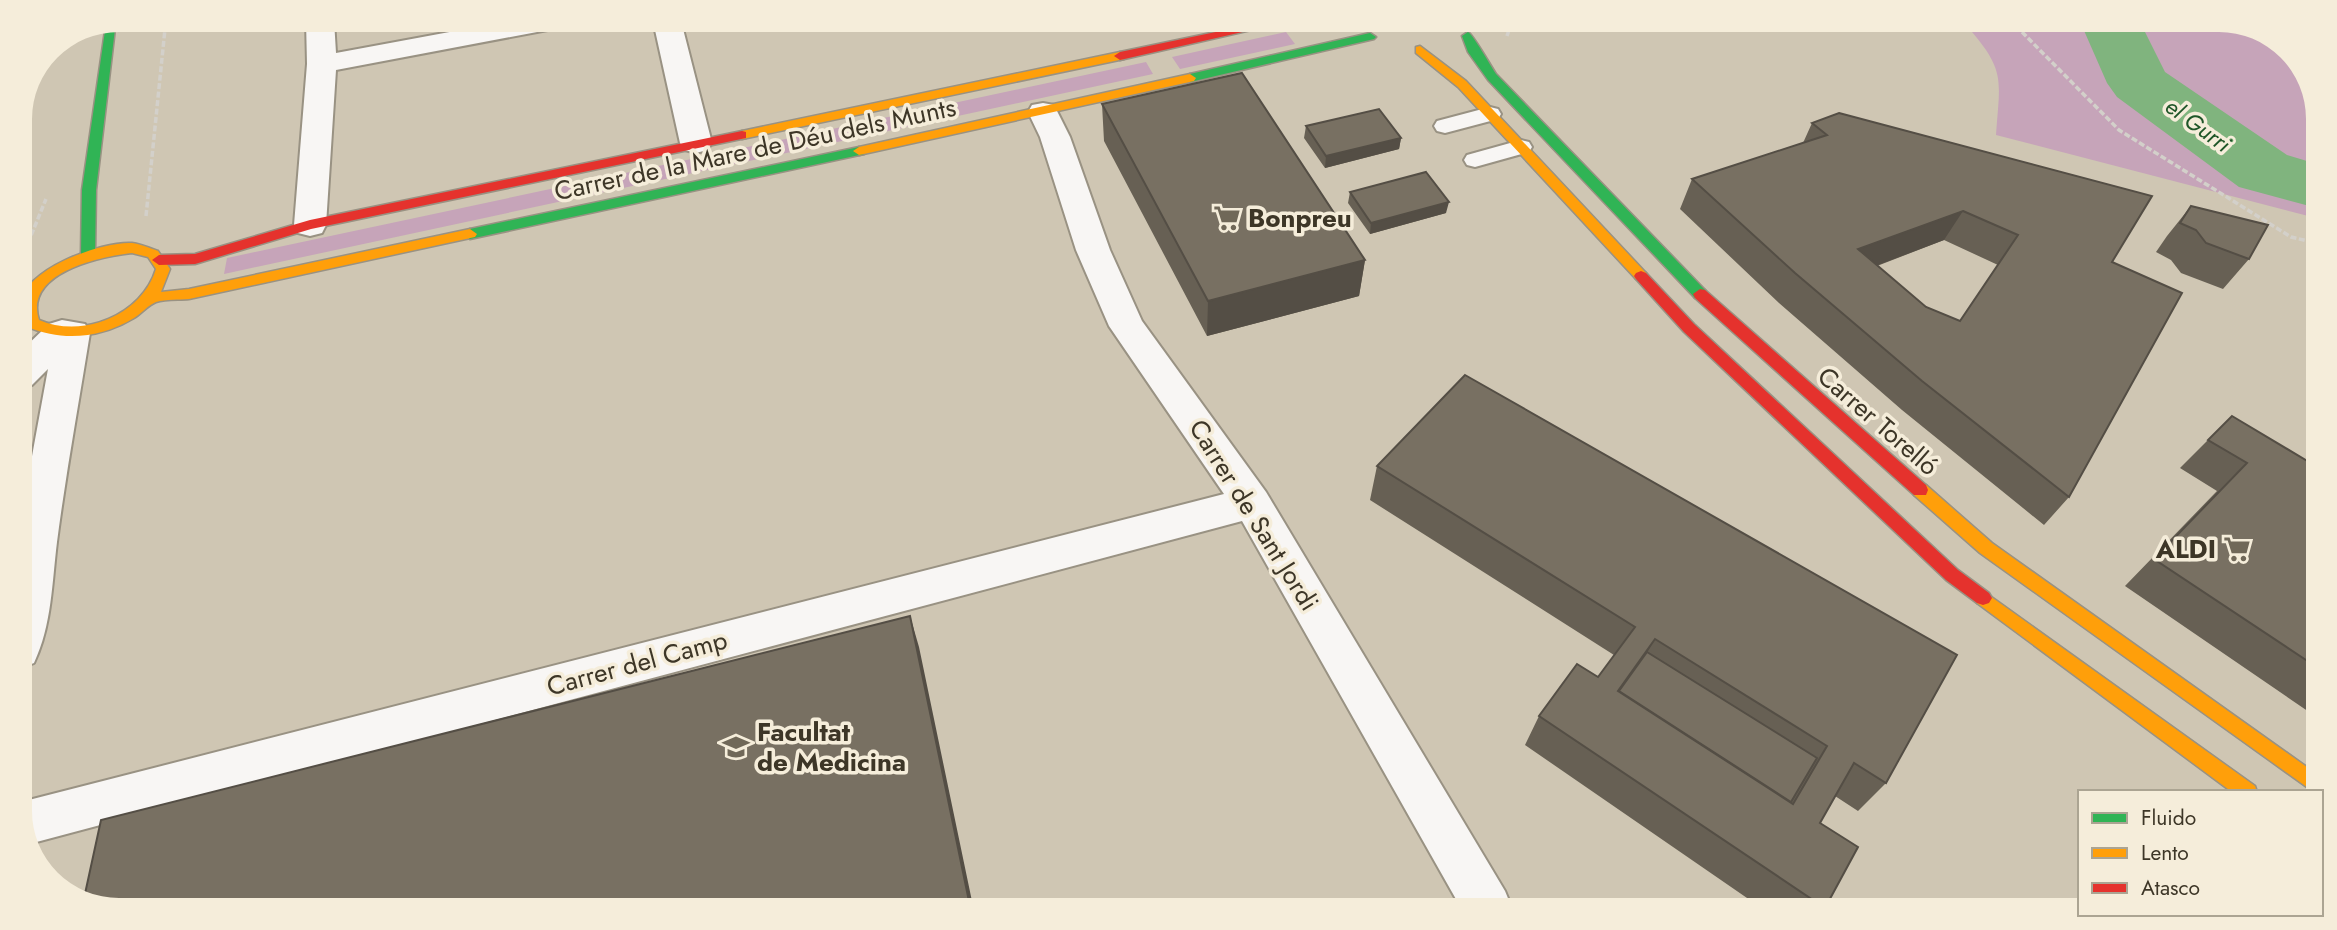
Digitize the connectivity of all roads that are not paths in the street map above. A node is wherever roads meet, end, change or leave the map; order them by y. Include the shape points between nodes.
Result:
1 (111, 32) edge
2 (321, 32) edge
3 (494, 32) edge
4 (670, 32) edge
5 (1233, 32) edge
6 (1364, 32) edge
7 (1469, 32) edge
8 (1472, 32) edge
9 (1370, 37) junction
10 (1388, 45) dead end
11 (322, 64) junction
12 (1043, 112) junction
13 (1490, 114) junction
14 (1445, 126) dead end
15 (696, 144) junction
16 (1521, 147) junction
17 (1475, 160) dead end
18 (310, 225) junction
19 (88, 255) junction
20 (159, 260) junction
21 (32, 295) edge
22 (149, 298) junction
23 (32, 324) edge
24 (67, 333) junction
25 (32, 364) edge
26 (1252, 503) junction
27 (32, 518) edge
28 (2306, 777) edge
29 (2245, 790) edge
30 (32, 821) edge
31 (1482, 898) edge

1 - 19 street via 89,190
2 - 11 street
3 - 11 street
4 - 15 street
5 - 15 street, Carrer de la Mare de Déu dels Munts
6 - 9 street
7 - 13 street via 1447,47 1414,50 1462,84
8 - 28 street, Carrer Torelló via 1474,52 1492,77 1749,340 1986,548
9 - 10 street
9 - 12 street, Carrer de la Mare de Déu dels Munts
11 - 18 street
12 - 22 street, Carrer de la Mare de Déu dels Munts via 190,295
12 - 26 street, Carrer de Sant Jordi via 1093,250 1127,326
13 - 14 lane
13 - 16 street
15 - 18 street, Carrer de la Mare de Déu dels Munts
16 - 17 lane
16 - 29 street via 1689,328 1952,575
18 - 20 street, Carrer de la Mare de Déu dels Munts via 195,259
19 - 20 street via 132,248
19 - 21 street via 55,271
20 - 22 street via 163,274
22 - 24 street via 111,323
23 - 24 street
24 - 25 street
24 - 27 street
26 - 30 street, Carrer del Camp
26 - 31 street, Carrer de Sant Jordi

